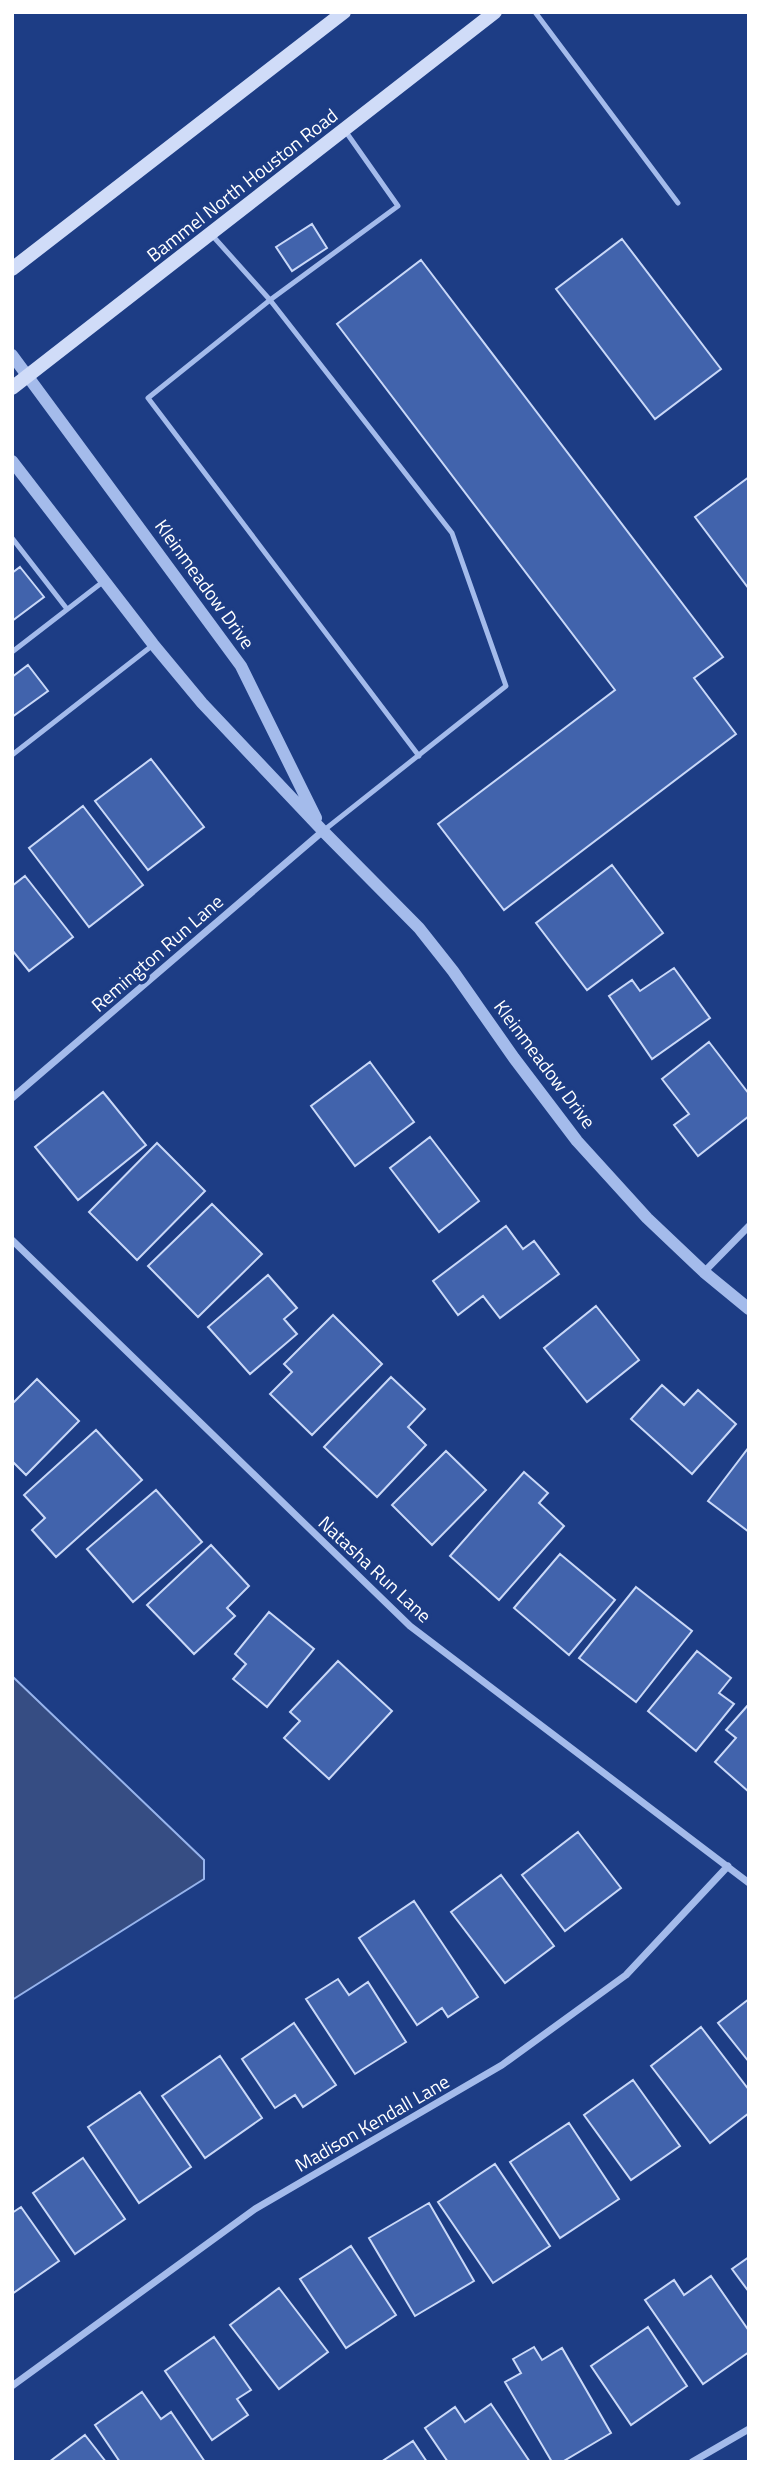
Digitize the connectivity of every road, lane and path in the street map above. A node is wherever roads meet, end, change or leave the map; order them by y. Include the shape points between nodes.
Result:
1 (344, 12) edge
2 (495, 12) edge
3 (536, 12) edge
4 (344, 129) junction
5 (678, 203) dead end
6 (211, 234) junction
7 (12, 269) edge
8 (271, 300) junction
9 (12, 355) edge
10 (29, 376) junction
11 (12, 388) edge
12 (12, 461) edge
13 (12, 538) edge
14 (105, 580) junction
15 (67, 609) junction
16 (153, 644) junction
17 (12, 652) edge
18 (12, 755) edge
19 (419, 756) junction
20 (323, 831) junction
21 (12, 1098) edge
22 (749, 1226) edge
23 (12, 1240) edge
24 (704, 1272) junction
25 (749, 1309) edge
26 (728, 1866) junction
27 (749, 1883) edge
28 (12, 2386) edge
29 (749, 2429) edge
30 (692, 2462) edge

1 - 7 main road
2 - 4 main road, Bammel North Houston Road
3 - 5 lane
4 - 6 main road, Bammel North Houston Road
4 - 8 lane via 398,206
6 - 8 lane
6 - 10 main road, Bammel North Houston Road
8 - 19 lane via 452,533 506,686
8 - 19 lane via 148,398
9 - 10 street, Kleinmeadow Drive
10 - 11 main road, Bammel North Houston Road
10 - 20 street, Kleinmeadow Drive via 241,666
12 - 14 street, Kleinmeadow Drive
13 - 15 lane
14 - 15 lane
14 - 16 street, Kleinmeadow Drive
15 - 17 lane
16 - 18 lane
16 - 20 street, Kleinmeadow Drive
19 - 20 lane
20 - 21 street, Remington Run Lane
20 - 24 street, Kleinmeadow Drive via 419,928 578,1141 647,1218
22 - 24 street
23 - 26 street, Natasha Run Lane via 410,1626
24 - 25 street, Kleinmeadow Drive
26 - 27 street, Natasha Run Lane
26 - 28 street, Madison Kendall Lane via 626,1975 513,2057 255,2209
29 - 30 street

